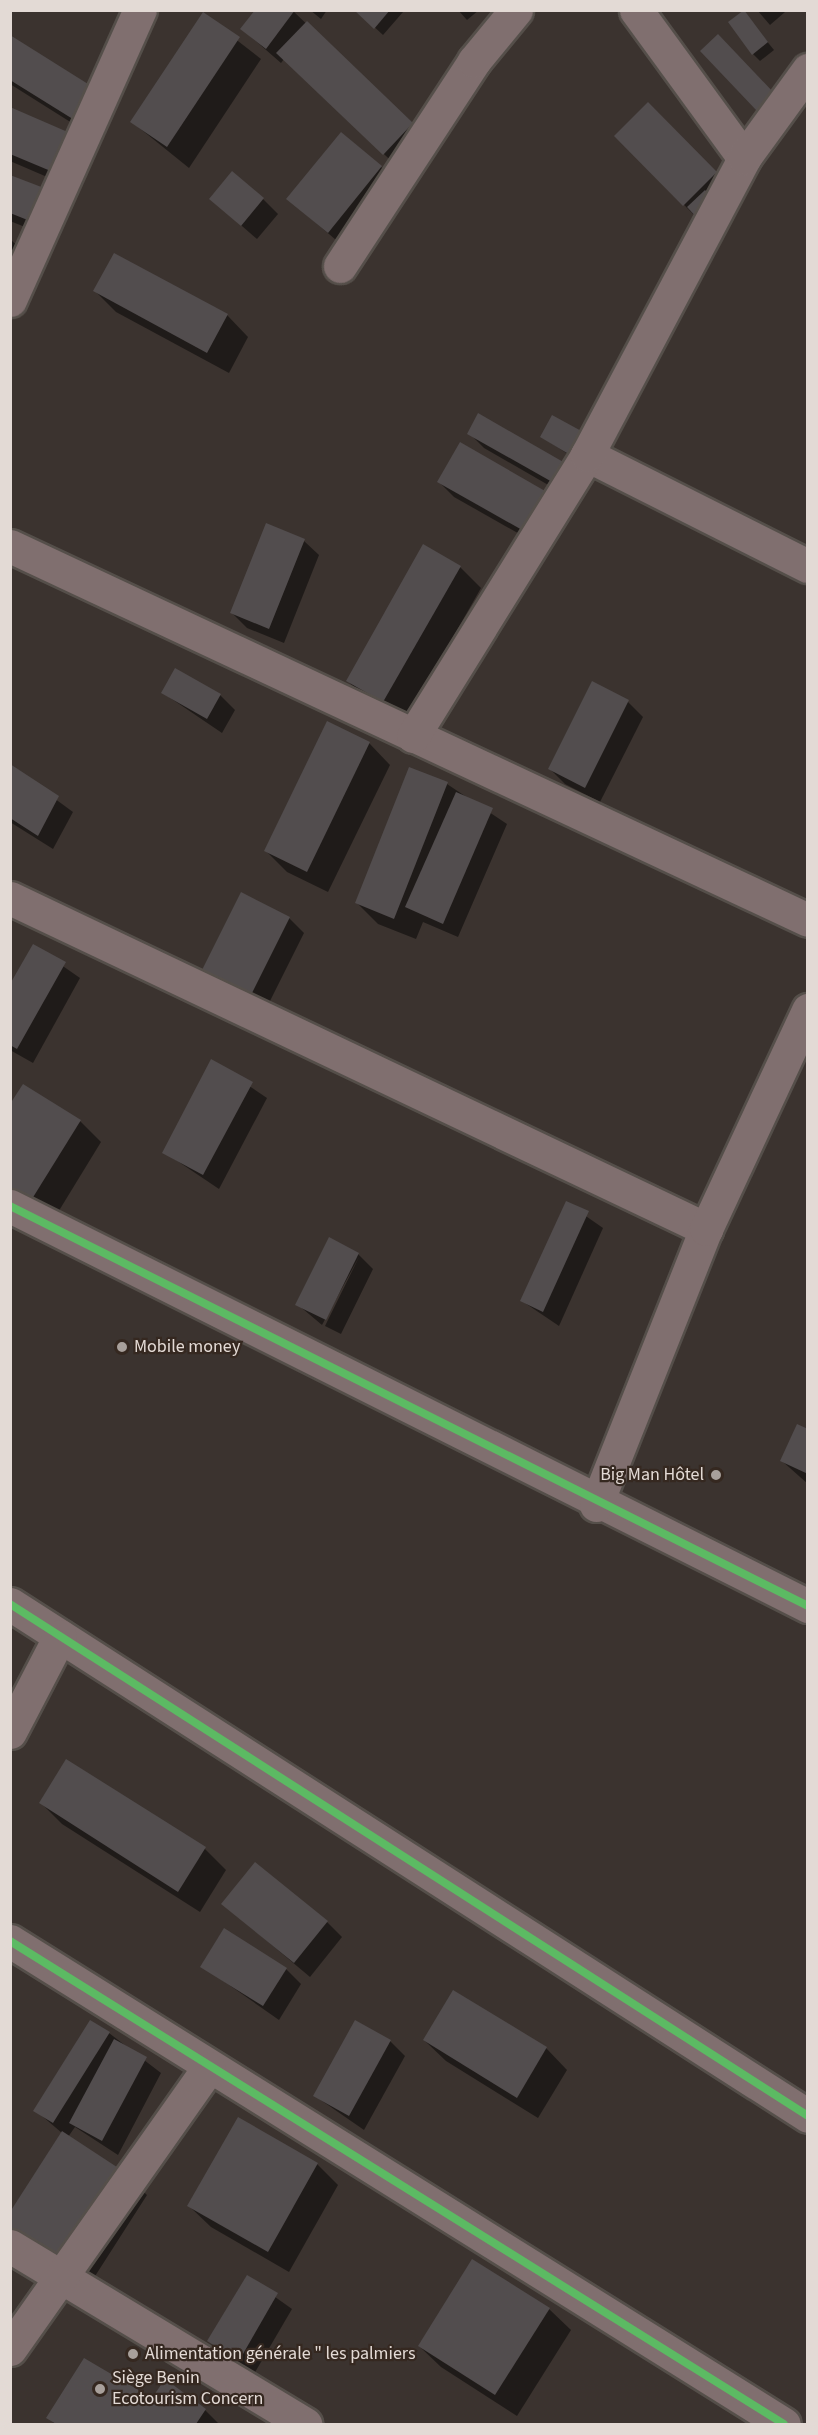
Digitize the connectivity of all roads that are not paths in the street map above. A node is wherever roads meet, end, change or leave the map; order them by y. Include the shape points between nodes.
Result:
1 (140, 10) edge
2 (516, 10) edge
3 (636, 10) edge
4 (807, 70) edge
5 (744, 158) junction
6 (340, 266) dead end
7 (10, 300) edge
8 (587, 455) junction
9 (10, 546) edge
10 (807, 566) edge
11 (413, 736) junction
12 (10, 898) edge
13 (807, 920) edge
14 (807, 1010) edge
15 (10, 1206) edge
16 (706, 1229) junction
17 (596, 1504) junction
18 (10, 1604) edge
19 (807, 1606) edge
20 (60, 1636) junction
21 (10, 1732) edge
22 (10, 1941) edge
23 (208, 2068) junction
24 (807, 2116) edge
25 (10, 2246) edge
26 (65, 2276) junction
27 (10, 2349) edge
28 (305, 2424) edge
29 (784, 2424) edge

1 - 7 street
2 - 6 street via 474,61
3 - 5 street
4 - 5 street
5 - 8 street
8 - 10 street
8 - 11 street
9 - 11 street
11 - 13 street
12 - 16 street
14 - 16 street
15 - 17 street
16 - 17 street
17 - 19 street
18 - 20 street
20 - 21 street
20 - 24 street
22 - 23 street
23 - 26 street
23 - 29 street
25 - 26 street
26 - 27 street
26 - 28 street

